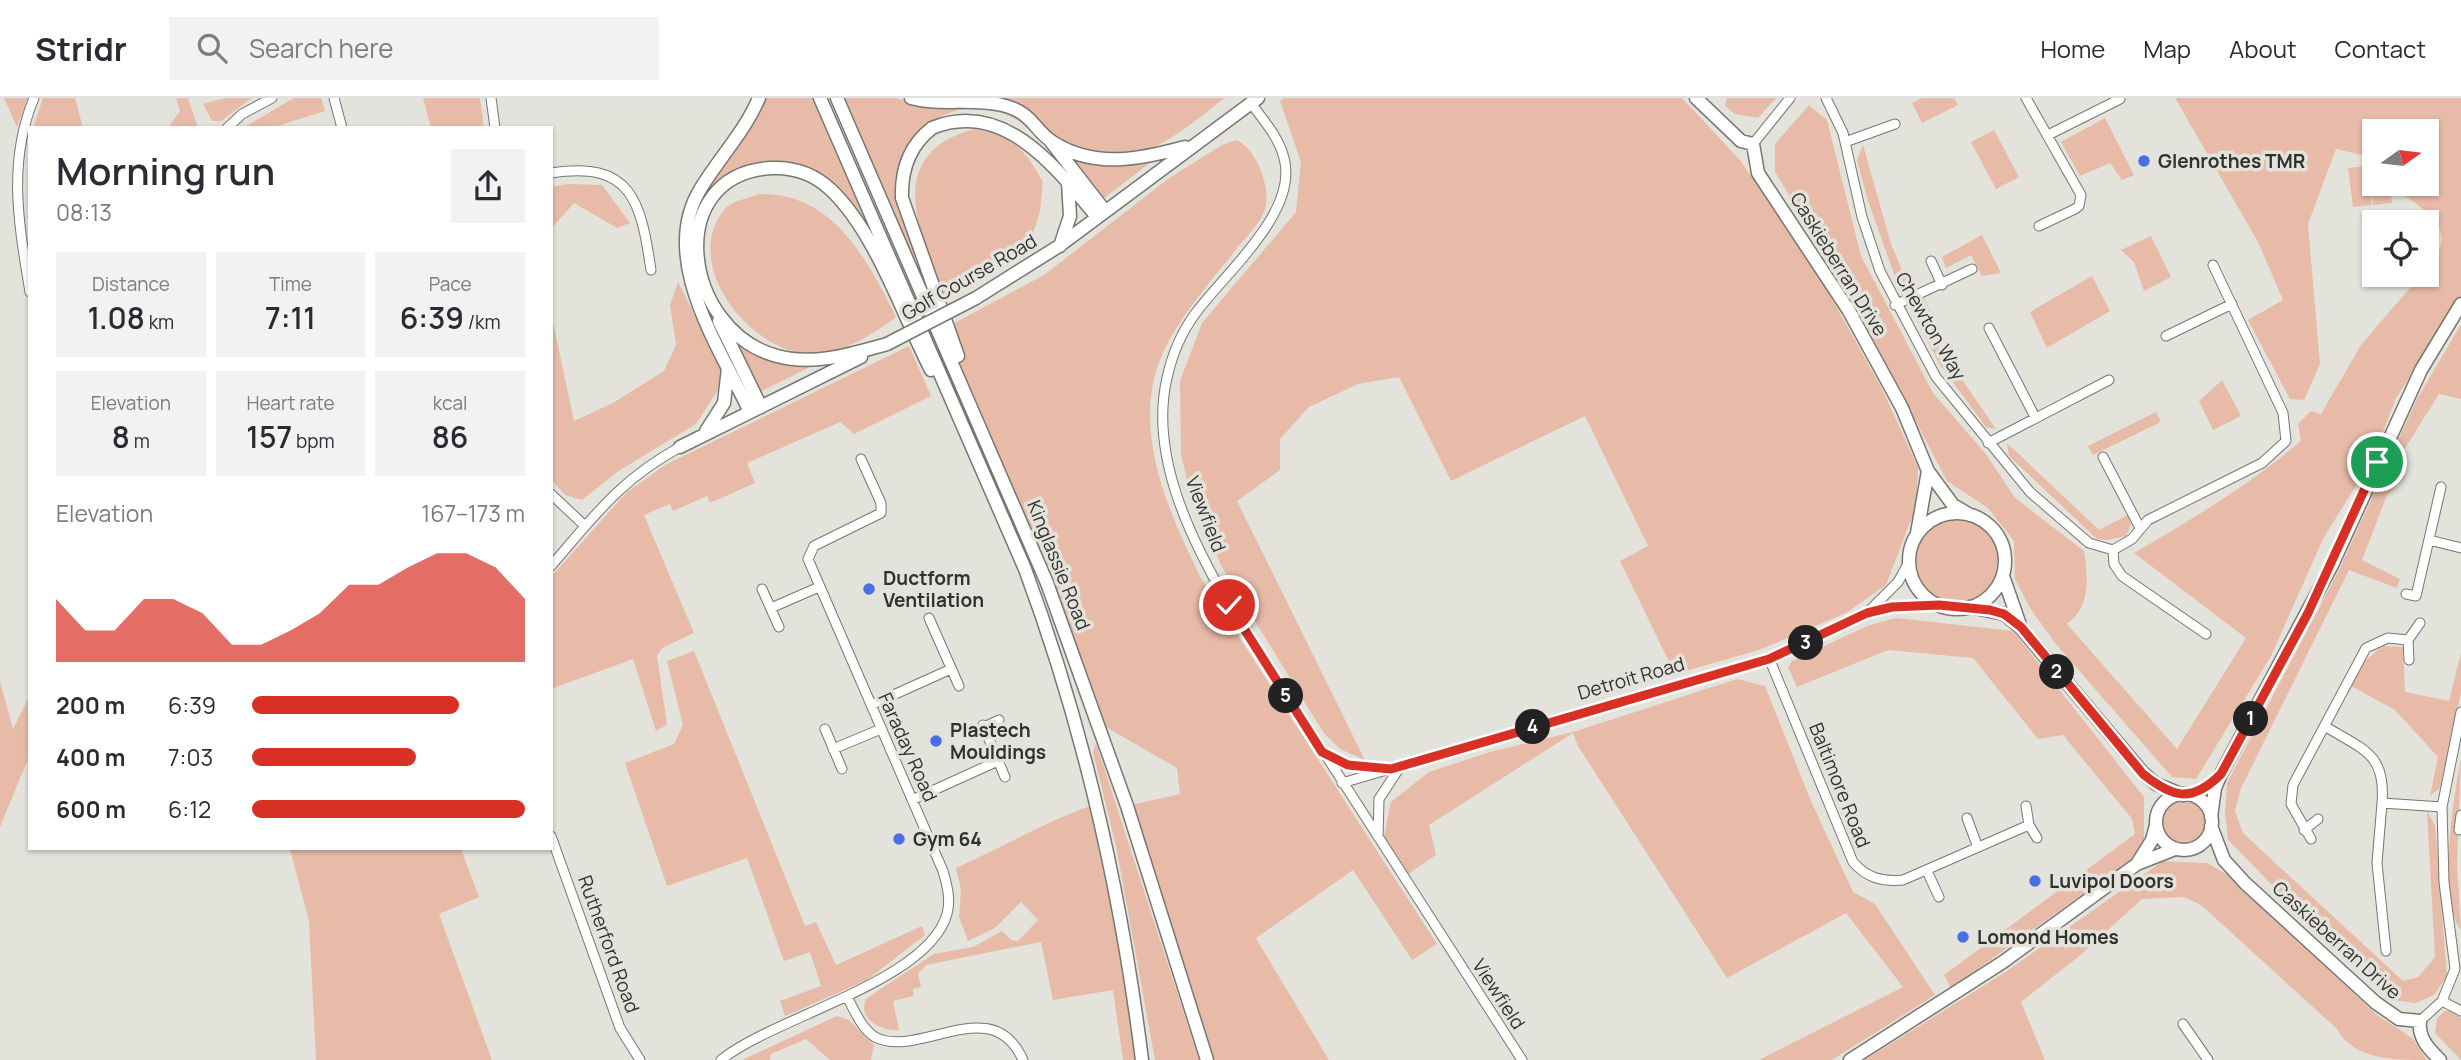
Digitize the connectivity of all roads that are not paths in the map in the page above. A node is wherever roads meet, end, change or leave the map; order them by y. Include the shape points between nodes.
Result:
1 (34, 98) edge
2 (272, 98) edge
3 (334, 98) edge
4 (491, 98) edge
5 (759, 98) edge
6 (820, 98) edge
7 (837, 98) edge
8 (911, 98) edge
9 (1696, 98) edge
10 (1790, 98) edge
11 (1826, 98) edge
12 (2026, 98) edge
13 (2120, 99) edge
14 (1254, 101) edge
15 (1895, 124) dead end
16 (229, 126) edge
17 (341, 126) edge
18 (495, 126) edge
19 (2048, 135) junction
20 (1052, 142) junction
21 (1845, 142) junction
22 (1753, 144) junction
23 (1194, 145) junction
24 (553, 173) edge
25 (1068, 181) junction
26 (1101, 214) junction
27 (2039, 226) dead end
28 (1059, 246) junction
29 (1931, 261) dead end
30 (2213, 265) dead end
31 (1972, 269) dead end
32 (651, 271) dead end
33 (28, 280) edge
34 (1942, 285) junction
35 (2232, 304) junction
36 (2461, 304) edge
37 (1895, 305) junction
38 (713, 309) junction
39 (1989, 328) dead end
40 (2166, 336) dead end
41 (887, 344) junction
42 (728, 366) junction
43 (2109, 380) dead end
44 (756, 409) junction
45 (2035, 417) junction
46 (704, 435) junction
47 (1989, 443) junction
48 (680, 447) joint
49 (2103, 457) dead end
50 (861, 459) dead end
51 (980, 463) junction
52 (997, 466) junction
53 (1928, 471) junction
54 (2441, 487) dead end
55 (553, 496) edge
56 (1970, 515) junction
57 (585, 526) junction
58 (2140, 528) junction
59 (1916, 536) junction
60 (2430, 540) junction
61 (2461, 548) edge
62 (2113, 550) junction
63 (1909, 562) junction
64 (553, 564) edge
65 (2003, 576) junction
66 (820, 587) junction
67 (762, 589) dead end
68 (2406, 594) dead end
69 (1939, 605) junction
70 (1970, 607) junction
71 (771, 608) junction
72 (1867, 613) junction
73 (929, 618) dead end
74 (2420, 623) dead end
75 (779, 627) dead end
76 (2021, 627) junction
77 (2206, 634) dead end
78 (2408, 640) junction
79 (1769, 659) junction
80 (2409, 660) dead end
81 (951, 669) junction
82 (959, 686) dead end
83 (871, 705) junction
84 (2461, 712) edge
85 (999, 720) dead end
86 (2326, 727) junction
87 (825, 729) dead end
88 (881, 729) junction
89 (833, 749) junction
90 (1322, 752) junction
91 (998, 761) junction
92 (1401, 766) junction
93 (842, 769) dead end
94 (1391, 769) junction
95 (2143, 774) junction
96 (2221, 774) junction
97 (1005, 777) dead end
98 (1342, 783) junction
99 (2185, 795) junction
100 (912, 800) junction
101 (2382, 803) junction
102 (2026, 806) dead end
103 (2442, 807) junction
104 (2461, 816) edge
105 (1967, 818) dead end
106 (2157, 818) junction
107 (2318, 818) dead end
108 (2211, 821) junction
109 (2029, 825) junction
110 (2304, 830) junction
111 (2459, 830) edge
112 (2037, 838) dead end
113 (2311, 839) dead end
114 (1378, 840) junction
115 (553, 842) edge
116 (1977, 845) junction
117 (2178, 849) junction
118 (2137, 864) junction
119 (2233, 869) junction
120 (1927, 871) junction
121 (1939, 897) dead end
122 (2457, 938) edge
123 (2386, 951) dead end
124 (847, 997) junction
125 (2442, 1001) junction
126 (2461, 1011) edge
127 (2420, 1021) junction
128 (2183, 1024) dead end
129 (639, 1060) edge
130 (721, 1060) edge
131 (1023, 1060) edge
132 (1143, 1060) edge
133 (1208, 1060) edge
134 (1522, 1060) edge
135 (1850, 1060) edge
136 (2207, 1060) edge
137 (2440, 1060) edge

1 - 33 street via 16,169 17,213
2 - 16 street
3 - 17 street
4 - 18 street
5 - 42 main road via 701,187 686,236 693,290
6 - 51 main road, Kinglassie Road
7 - 52 main road, Kinglassie Road
8 - 20 main road via 1004,105 1027,116
9 - 22 main road via 1741,141
10 - 22 street
11 - 21 street, Chewton Way
12 - 19 street
13 - 19 street
14 - 23 main road, Golf Course Road
14 - 90 street, Viewfield via 1280,146 1285,184 1270,220 1184,332 1166,381 1165,438 1173,479 1209,570
15 - 21 street
19 - 27 street via 2081,195 2075,209
20 - 23 main road via 1091,158 1122,161
20 - 26 main road
21 - 37 street, Chewton Way via 1862,217
22 - 53 main road, Caskieberran Drive via 1758,173 1849,311 1902,408
23 - 26 main road, Golf Course Road
24 - 32 street via 580,168 605,172 626,190 641,212
25 - 26 main road
25 - 28 main road via 1070,216
25 - 52 main road via 1034,137 1017,123 982,113 955,116 932,128 914,148 903,172 904,210
26 - 28 main road, Golf Course Road
28 - 41 main road, Golf Course Road, bridge via 975,298
29 - 34 street
30 - 35 street
31 - 34 street
34 - 37 street
35 - 40 street
35 - 58 street via 2284,413 2286,441 2262,463
36 - 96 main road via 2421,370 2332,565
37 - 47 street, Chewton Way via 1936,377
38 - 41 main road via 740,337 779,357 820,360
38 - 44 main road
38 - 51 main road via 697,253 701,222 712,198 735,178 764,169 795,170 819,181 859,226
39 - 45 street
41 - 44 main road, Golf Course Road
42 - 44 main road
42 - 46 main road via 724,403
43 - 45 street
44 - 46 main road, Golf Course Road
45 - 47 street
46 - 48 main road, Golf Course Road
47 - 62 street, Chewton Way via 2061,521 2090,543
48 - 57 street via 633,475
49 - 58 street
50 - 66 street, Faraday Road via 881,513 811,549 808,559
51 - 132 main road, Kinglassie Road via 1051,640 1084,748 1118,906
52 - 133 main road, Kinglassie Road via 1047,583 1107,747
53 - 56 main road, Caskieberran Drive via 1953,505
53 - 59 main road, Caskieberran Drive
54 - 60 street
55 - 57 street
56 - 59 main road via 1934,519
56 - 65 main road via 1999,538 2004,551
57 - 64 street
58 - 62 street
59 - 63 main road
60 - 61 street
60 - 68 street via 2416,596
62 - 77 street via 2114,564 2122,576
63 - 69 main road via 1918,588
63 - 72 street, Detroit Road via 1898,582
65 - 70 main road via 1990,596
65 - 76 main road
66 - 71 street
66 - 83 street, Faraday Road
67 - 71 street
69 - 70 main road
69 - 72 street, Detroit Road
70 - 76 main road via 2004,614
71 - 75 street
72 - 79 street, Detroit Road
73 - 81 street
74 - 78 street
76 - 95 main road
78 - 80 street
78 - 86 street via 2388,638 2366,648
79 - 92 street, Detroit Road
79 - 120 street, Baltimore Road via 1853,862 1886,882
81 - 82 street
81 - 83 street
83 - 88 street, Faraday Road
84 - 103 street
85 - 91 street via 983,726
86 - 101 street via 2377,761 2384,781
86 - 110 street via 2291,791 2294,814
87 - 89 street
88 - 89 street
88 - 100 street, Faraday Road
89 - 93 street
90 - 94 street, Detroit Road via 1348,765
90 - 98 street, Viewfield
91 - 97 street
91 - 100 street
92 - 94 street, Detroit Road
92 - 114 street via 1379,799
94 - 98 street, Detroit Road
95 - 99 main road
95 - 106 main road via 2156,799
96 - 99 main road via 2201,790
96 - 108 main road
98 - 114 street, Viewfield
99 - 106 main road via 2170,798
99 - 108 main road via 2201,801
100 - 124 street, Faraday Road via 946,879 947,915 920,951
101 - 103 street
101 - 123 street via 2378,863
102 - 109 street
103 - 122 street via 2444,882
104 - 111 street
105 - 116 street
106 - 117 main road via 2160,837
106 - 118 main road via 2152,840
107 - 110 street
108 - 117 main road via 2203,843
108 - 119 main road, Caskieberran Drive via 2218,851
109 - 112 street
109 - 116 street, Baltimore Road
110 - 113 street
114 - 134 street, Viewfield
115 - 129 street, Rutherford Road via 620,1028
116 - 120 street, Baltimore Road
117 - 118 main road
117 - 119 main road, Caskieberran Drive via 2207,855
118 - 135 main road via 2003,962
119 - 127 main road, Caskieberran Drive via 2376,1003 2399,1019
120 - 121 street
122 - 125 street via 2455,969
124 - 130 street, Faraday Road via 750,1040
124 - 131 street via 867,1030 883,1042 906,1044 989,1030 1007,1037
125 - 126 street
125 - 127 street
127 - 137 main road via 2419,1032
128 - 136 street

